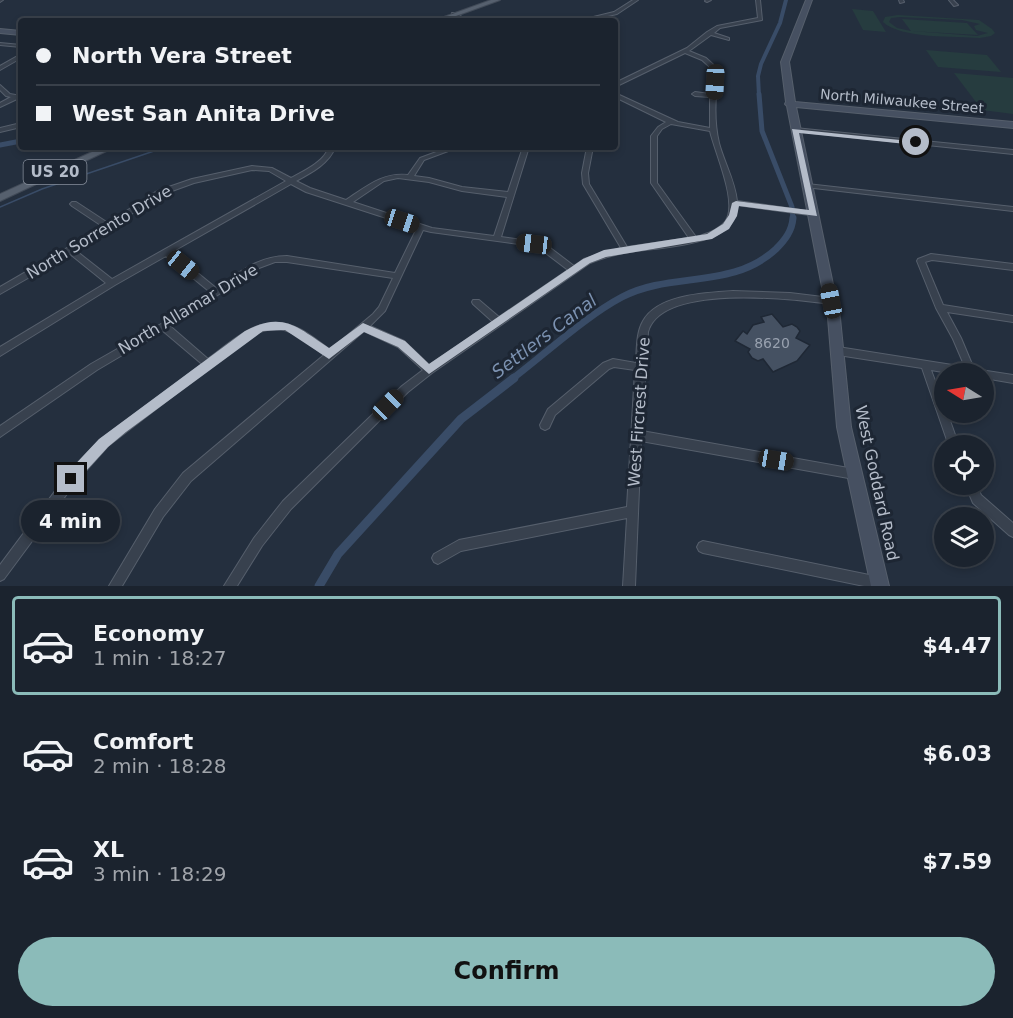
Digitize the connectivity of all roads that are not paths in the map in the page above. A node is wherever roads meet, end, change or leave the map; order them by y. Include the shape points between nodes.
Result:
1 (486, 0) edge
2 (498, 0) edge
3 (636, 0) edge
4 (758, 0) edge
5 (809, 0) edge
6 (951, 0) edge
7 (956, 5) dead end
8 (454, 14) junction
9 (444, 18) edge
10 (461, 18) edge
11 (592, 18) edge
12 (731, 18) dead end
13 (739, 23) junction
14 (0, 31) edge
15 (18, 33) edge
16 (709, 33) junction
17 (728, 39) dead end
18 (0, 44) edge
19 (18, 46) edge
20 (685, 51) junction
21 (18, 58) edge
22 (0, 68) edge
23 (618, 84) edge
24 (0, 87) edge
25 (695, 94) dead end
26 (18, 96) edge
27 (18, 96) edge
28 (618, 96) edge
29 (714, 96) junction
30 (789, 104) junction
31 (0, 105) edge
32 (670, 122) junction
33 (1013, 125) edge
34 (18, 126) edge
35 (0, 130) edge
36 (713, 130) junction
37 (795, 130) junction
38 (104, 150) edge
39 (330, 150) edge
40 (448, 150) edge
41 (525, 150) edge
42 (589, 150) edge
43 (1013, 152) edge
44 (410, 177) junction
45 (292, 180) junction
46 (807, 186) junction
47 (511, 195) junction
48 (0, 198) edge
49 (346, 202) junction
50 (736, 203) junction
51 (74, 204) dead end
52 (1013, 209) edge
53 (807, 213) junction
54 (106, 225) junction
55 (421, 227) junction
56 (497, 239) junction
57 (694, 240) junction
58 (625, 249) junction
59 (70, 250) junction
60 (166, 252) junction
61 (1013, 267) edge
62 (574, 270) junction
63 (398, 276) junction
64 (112, 283) junction
65 (0, 291) edge
66 (216, 292) junction
67 (831, 301) junction
68 (476, 302) dead end
69 (940, 308) junction
70 (1013, 319) edge
71 (499, 321) junction
72 (164, 326) junction
73 (363, 327) junction
74 (838, 351) junction
75 (0, 352) edge
76 (329, 354) junction
77 (973, 363) edge
78 (208, 364) junction
79 (925, 365) junction
80 (934, 366) edge
81 (640, 367) junction
82 (429, 370) junction
83 (994, 376) edge
84 (1013, 379) edge
85 (544, 424) dead end
86 (0, 432) edge
87 (636, 435) junction
88 (950, 435) edge
89 (854, 474) junction
90 (975, 495) edge
91 (633, 511) junction
92 (1013, 531) edge
93 (704, 547) dead end
94 (438, 558) dead end
95 (0, 575) edge
96 (880, 584) edge
97 (115, 586) edge
98 (231, 586) edge
99 (629, 586) edge

1 - 8 main road
2 - 8 main road
3 - 11 street via 615,13
4 - 13 street via 760,19
5 - 30 street, West Goddard Road via 784,62
6 - 7 street
8 - 9 main road
8 - 10 street
12 - 13 street
13 - 16 street
14 - 15 street
16 - 17 street
16 - 20 street
18 - 19 street
20 - 23 street
20 - 29 street via 715,69
21 - 22 street
24 - 26 street via 8,95
25 - 29 street
27 - 31 street
28 - 32 street
29 - 36 street
30 - 33 street, North Milwaukee Street
30 - 37 street, West Goddard Road
32 - 36 street
32 - 57 street via 654,136 654,183
34 - 35 street
36 - 50 street
37 - 43 street
37 - 46 street, West Goddard Road
38 - 48 main road, US 20
39 - 45 street via 322,162
40 - 44 street via 422,159
41 - 47 street
42 - 58 street via 586,184
44 - 47 street
44 - 49 street via 382,180
45 - 49 street, North Sorrento Drive via 308,190
45 - 54 street, North Sorrento Drive via 262,168 192,181 159,193
45 - 60 street
46 - 52 street
46 - 53 street, West Goddard Road
47 - 56 street
49 - 55 street, North Sorrento Drive
50 - 53 street
50 - 57 street via 726,226 709,237
51 - 54 street
53 - 67 street, West Goddard Road
54 - 59 street, North Sorrento Drive
55 - 56 street, North Sorrento Drive
55 - 63 street
56 - 62 street, North Sorrento Drive via 534,244
57 - 58 street
58 - 62 street via 604,254
59 - 64 street
59 - 65 street, North Sorrento Drive
60 - 64 street
60 - 66 street
61 - 69 street via 923,258 921,264
62 - 71 street
63 - 66 street, North Allamar Drive via 274,259
63 - 73 street via 382,309
64 - 75 street
66 - 72 street, North Allamar Drive
67 - 74 street, West Goddard Road
67 - 81 street, West Fircrest Drive via 770,294 678,300 660,308 647,321
68 - 71 street
69 - 70 street
69 - 77 street
71 - 82 street
72 - 78 street
72 - 86 street, North Allamar Drive via 94,367
73 - 76 street
73 - 82 street via 401,344
74 - 79 street
74 - 89 street, West Goddard Road via 844,427
76 - 78 street via 293,328 276,324 254,330
76 - 97 street via 187,477 159,513
78 - 95 street via 122,428 87,460
79 - 80 street
79 - 88 street
81 - 85 street via 617,363 606,366 551,412
81 - 87 street, West Fircrest Drive
82 - 98 street via 405,388 288,505 258,542
83 - 84 street
87 - 89 street
87 - 91 street, West Fircrest Drive
89 - 96 street, West Goddard Road
90 - 92 street
91 - 94 street via 459,546
91 - 99 street, West Fircrest Drive
93 - 96 street

